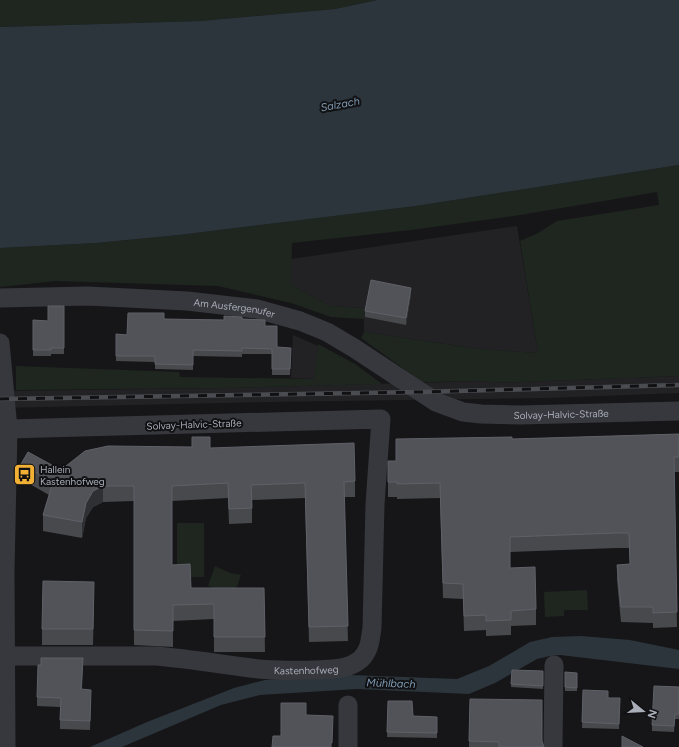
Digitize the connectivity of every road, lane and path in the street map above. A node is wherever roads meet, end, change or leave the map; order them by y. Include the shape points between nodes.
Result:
1 (0, 298) edge
2 (0, 343) edge
3 (444, 406) joint
4 (679, 411) edge
5 (381, 419) joint
6 (8, 429) junction
7 (3, 512) edge
8 (6, 656) junction
9 (554, 665) dead end
10 (348, 705) dead end
11 (6, 747) edge
12 (348, 747) edge
13 (553, 747) edge

1 - 3 street, Am Ausfergenufer via 88,296 187,301 258,309 327,332
2 - 6 street
3 - 4 street, Solvay-Halvic-Straße via 463,412 520,415
5 - 6 street, Solvay-Halvic-Straße
5 - 8 street, Kastenhofweg via 375,504 372,628 369,649 348,667 277,670 156,656
6 - 7 street
7 - 8 street
8 - 11 street
9 - 13 street
10 - 12 street

